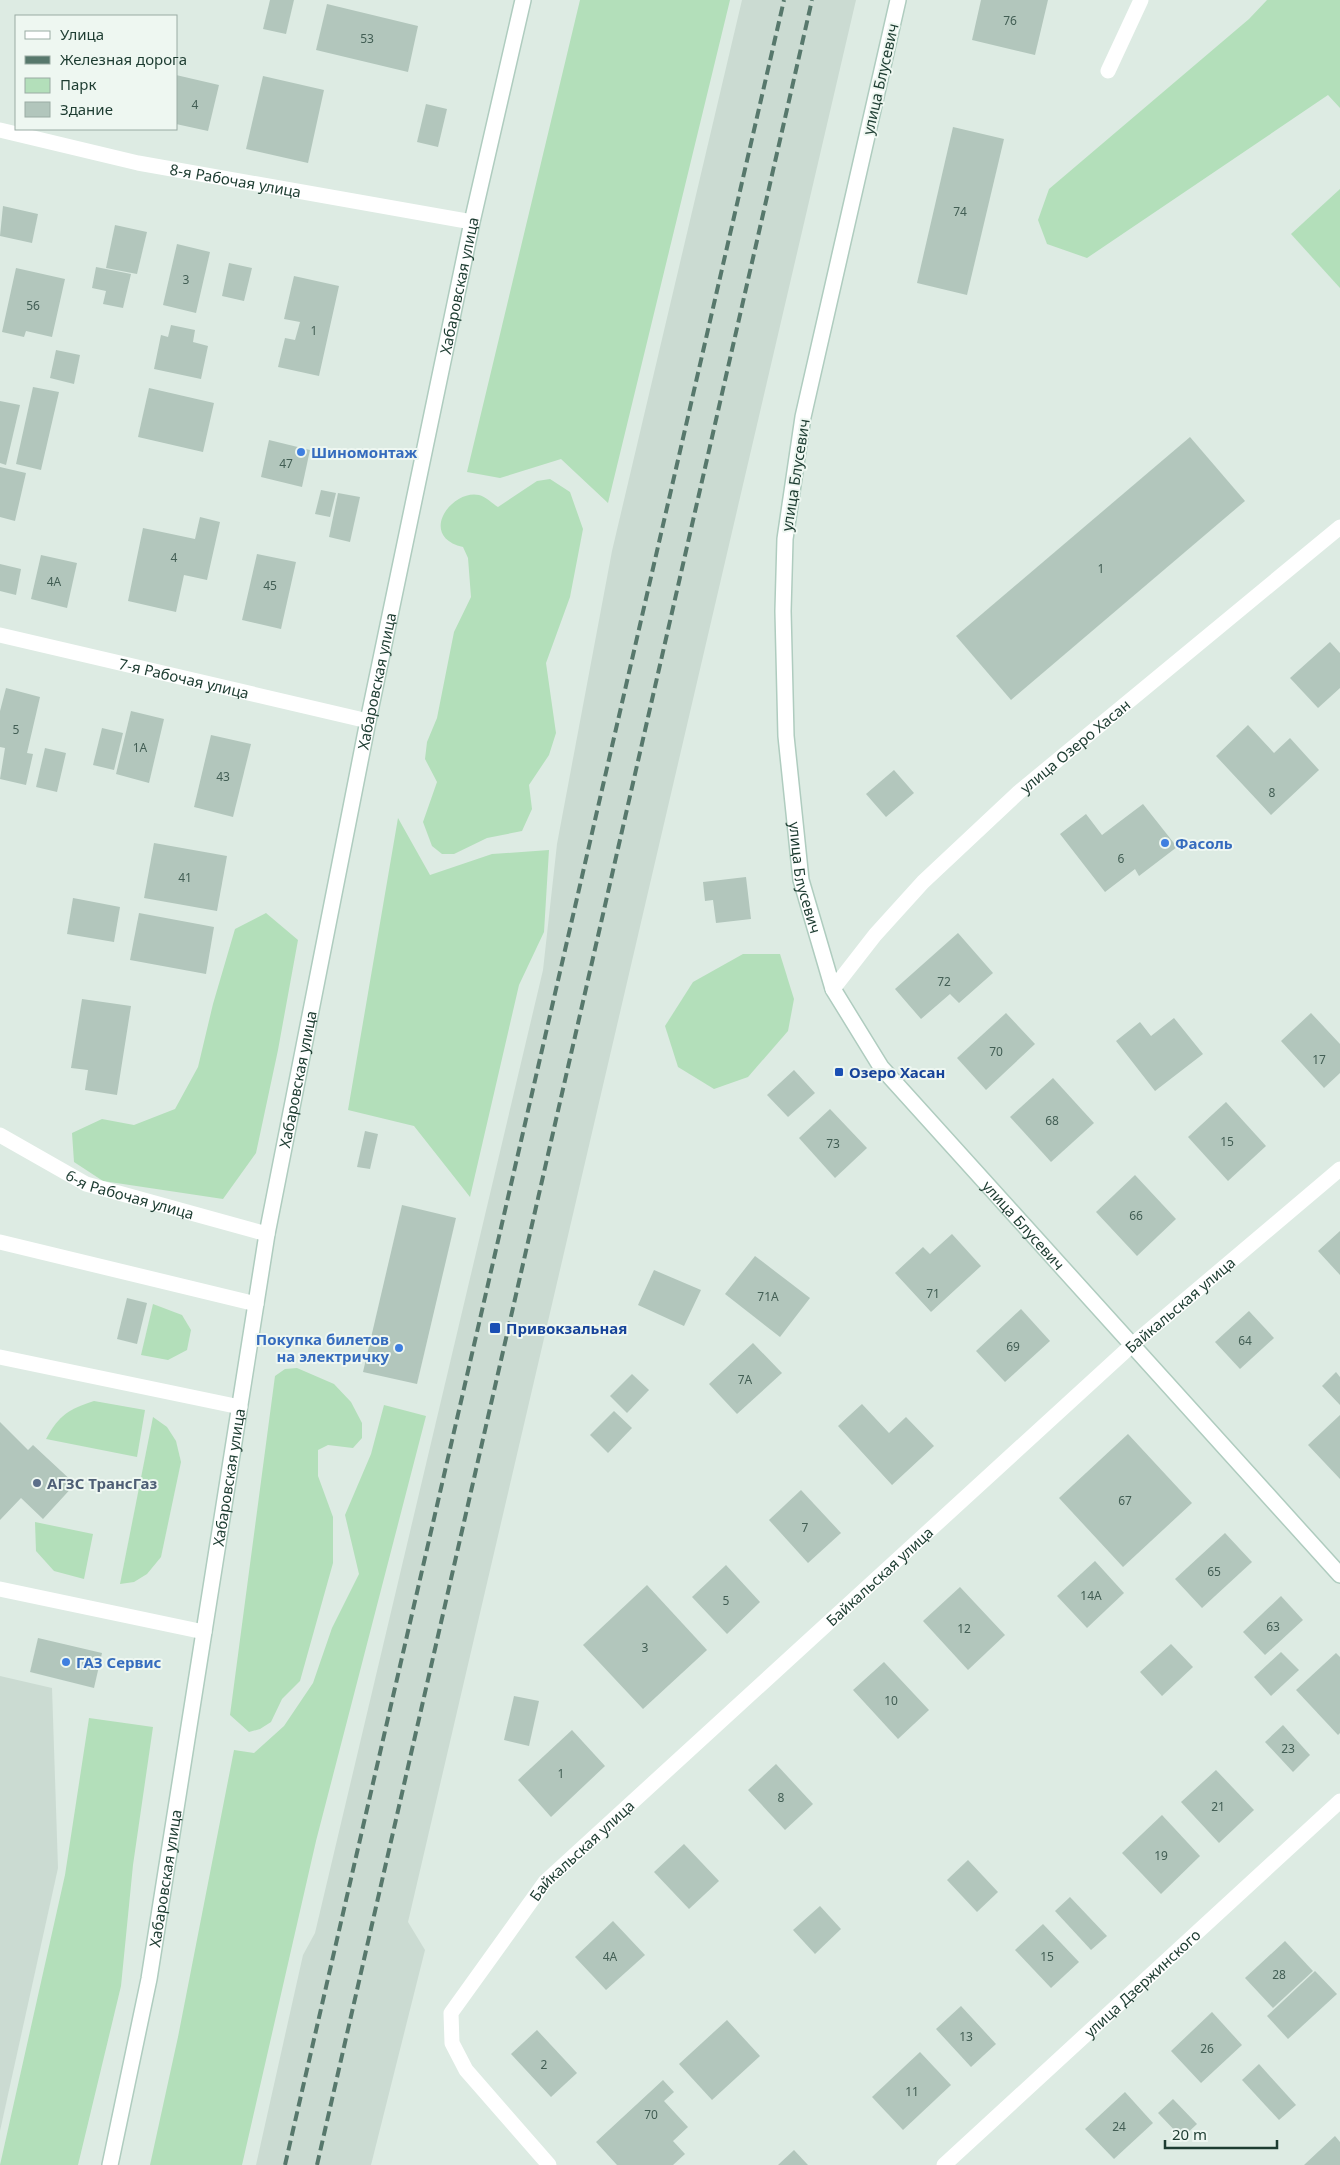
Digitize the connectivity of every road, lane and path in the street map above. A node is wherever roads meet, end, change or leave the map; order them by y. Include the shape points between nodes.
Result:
1 (523, 0) edge
2 (898, 0) edge
3 (1141, 0) edge
4 (1108, 71) dead end
5 (0, 130) edge
6 (472, 222) junction
7 (1340, 527) edge
8 (0, 635) edge
9 (368, 721) junction
10 (832, 989) junction
11 (0, 1135) edge
12 (1340, 1169) edge
13 (267, 1234) junction
14 (0, 1242) edge
15 (256, 1304) junction
16 (1132, 1345) junction
17 (0, 1357) edge
18 (240, 1407) junction
19 (1340, 1575) edge
20 (0, 1589) edge
21 (204, 1632) junction
22 (1340, 1801) edge
23 (110, 2165) edge
24 (549, 2165) edge
25 (944, 2165) edge

1 - 6 main road, Хабаровская улица
2 - 10 main road, улица Блусевич via 803,417 785,538 786,736 801,880
3 - 4 main road
5 - 6 main road, 8-я Рабочая улица via 138,163
6 - 9 main road, Хабаровская улица
7 - 10 main road, улица Озеро Хасан via 1019,792 923,882
8 - 9 main road, 7-я Рабочая улица
9 - 13 main road, Хабаровская улица
10 - 16 main road, улица Блусевич via 881,1067
11 - 13 main road, 6-я Рабочая улица via 86,1184
12 - 16 main road, Байкальская улица
13 - 15 main road, Хабаровская улица
14 - 15 main road
15 - 18 main road, Хабаровская улица
16 - 19 main road, улица Блусевич
16 - 24 main road, Байкальская улица via 545,1882 451,2013 452,2042 466,2070
17 - 18 main road
18 - 21 main road, Хабаровская улица
20 - 21 main road
21 - 23 main road, Хабаровская улица via 149,1979
22 - 25 main road, улица Дзержинского

